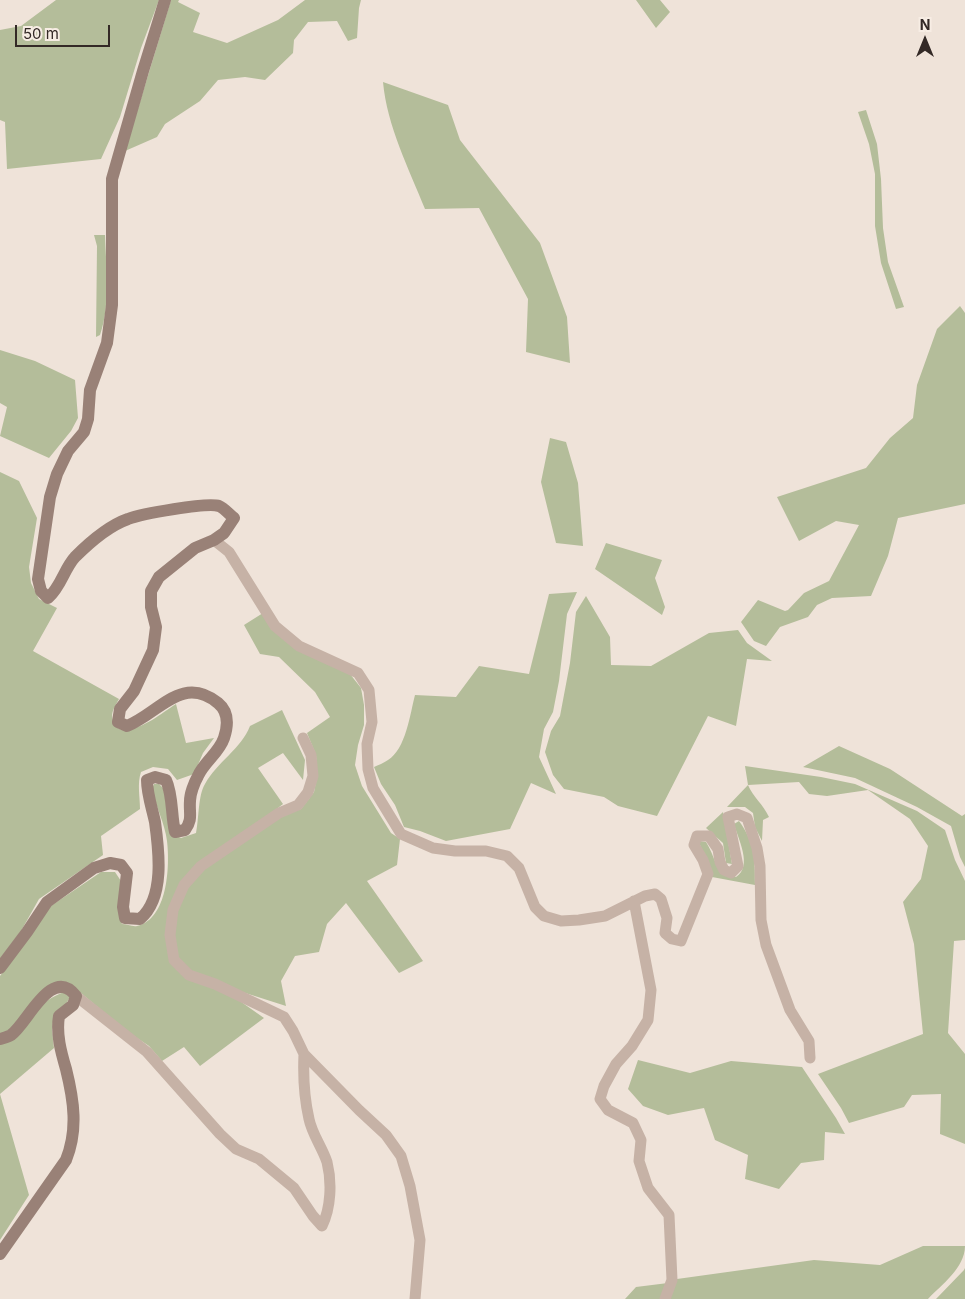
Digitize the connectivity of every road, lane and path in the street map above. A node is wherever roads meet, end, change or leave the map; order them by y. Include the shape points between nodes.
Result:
1 (165, 0) edge
2 (214, 540) junction
3 (303, 738) dead end
4 (634, 902) junction
5 (0, 968) edge
6 (76, 996) junction
7 (0, 1039) edge
8 (304, 1054) junction
9 (810, 1058) dead end
10 (0, 1254) edge
11 (415, 1299) edge
12 (665, 1299) edge

1 - 2 main road via 112,179 112,305 107,343 90,390 84,432 68,451 56,474 38,579 41,591 48,598 56,592 74,559 96,538 128,519 175,508 218,505 234,518 224,533
2 - 4 street via 229,552 275,626 299,646 358,673 369,690 372,722 367,744 368,769 373,788 401,834 433,848 486,851 506,856 519,868 535,907 544,916 561,921 605,916
2 - 5 main road via 194,548 159,577 151,591 156,627 153,650 134,691 120,709 118,722 127,726 177,695 194,692 208,696 222,707 228,723 224,740 198,775 190,800 191,822 185,830 175,832 170,788 166,780 155,777 147,780 155,823 159,878 147,913 140,919 125,918 127,873 121,865 110,863 94,868 47,902
3 - 8 street via 311,755 313,776 308,792 298,805 279,813 201,866 184,885 173,910 170,935 174,960 189,975 284,1017
4 - 9 street via 655,894 661,899 667,918 664,933 681,941 708,874 694,845 697,836 709,836 718,849 724,870 731,873 738,866 728,817 738,814 746,818 760,866 761,920 766,945 790,1010 809,1041
4 - 12 street via 650,990 648,1020 616,1064 600,1099 608,1110 633,1123 641,1140 640,1161 648,1188 669,1215 672,1280
6 - 7 main road via 60,986 51,990 10,1035
6 - 8 street via 147,1052 236,1149 259,1159 294,1188 322,1226 328,1215 330,1182 326,1162 309,1122 303,1081
6 - 10 main road via 73,1005 59,1016 57,1026 74,1105 71,1146 66,1160
8 - 11 street via 386,1135 401,1156 420,1240

